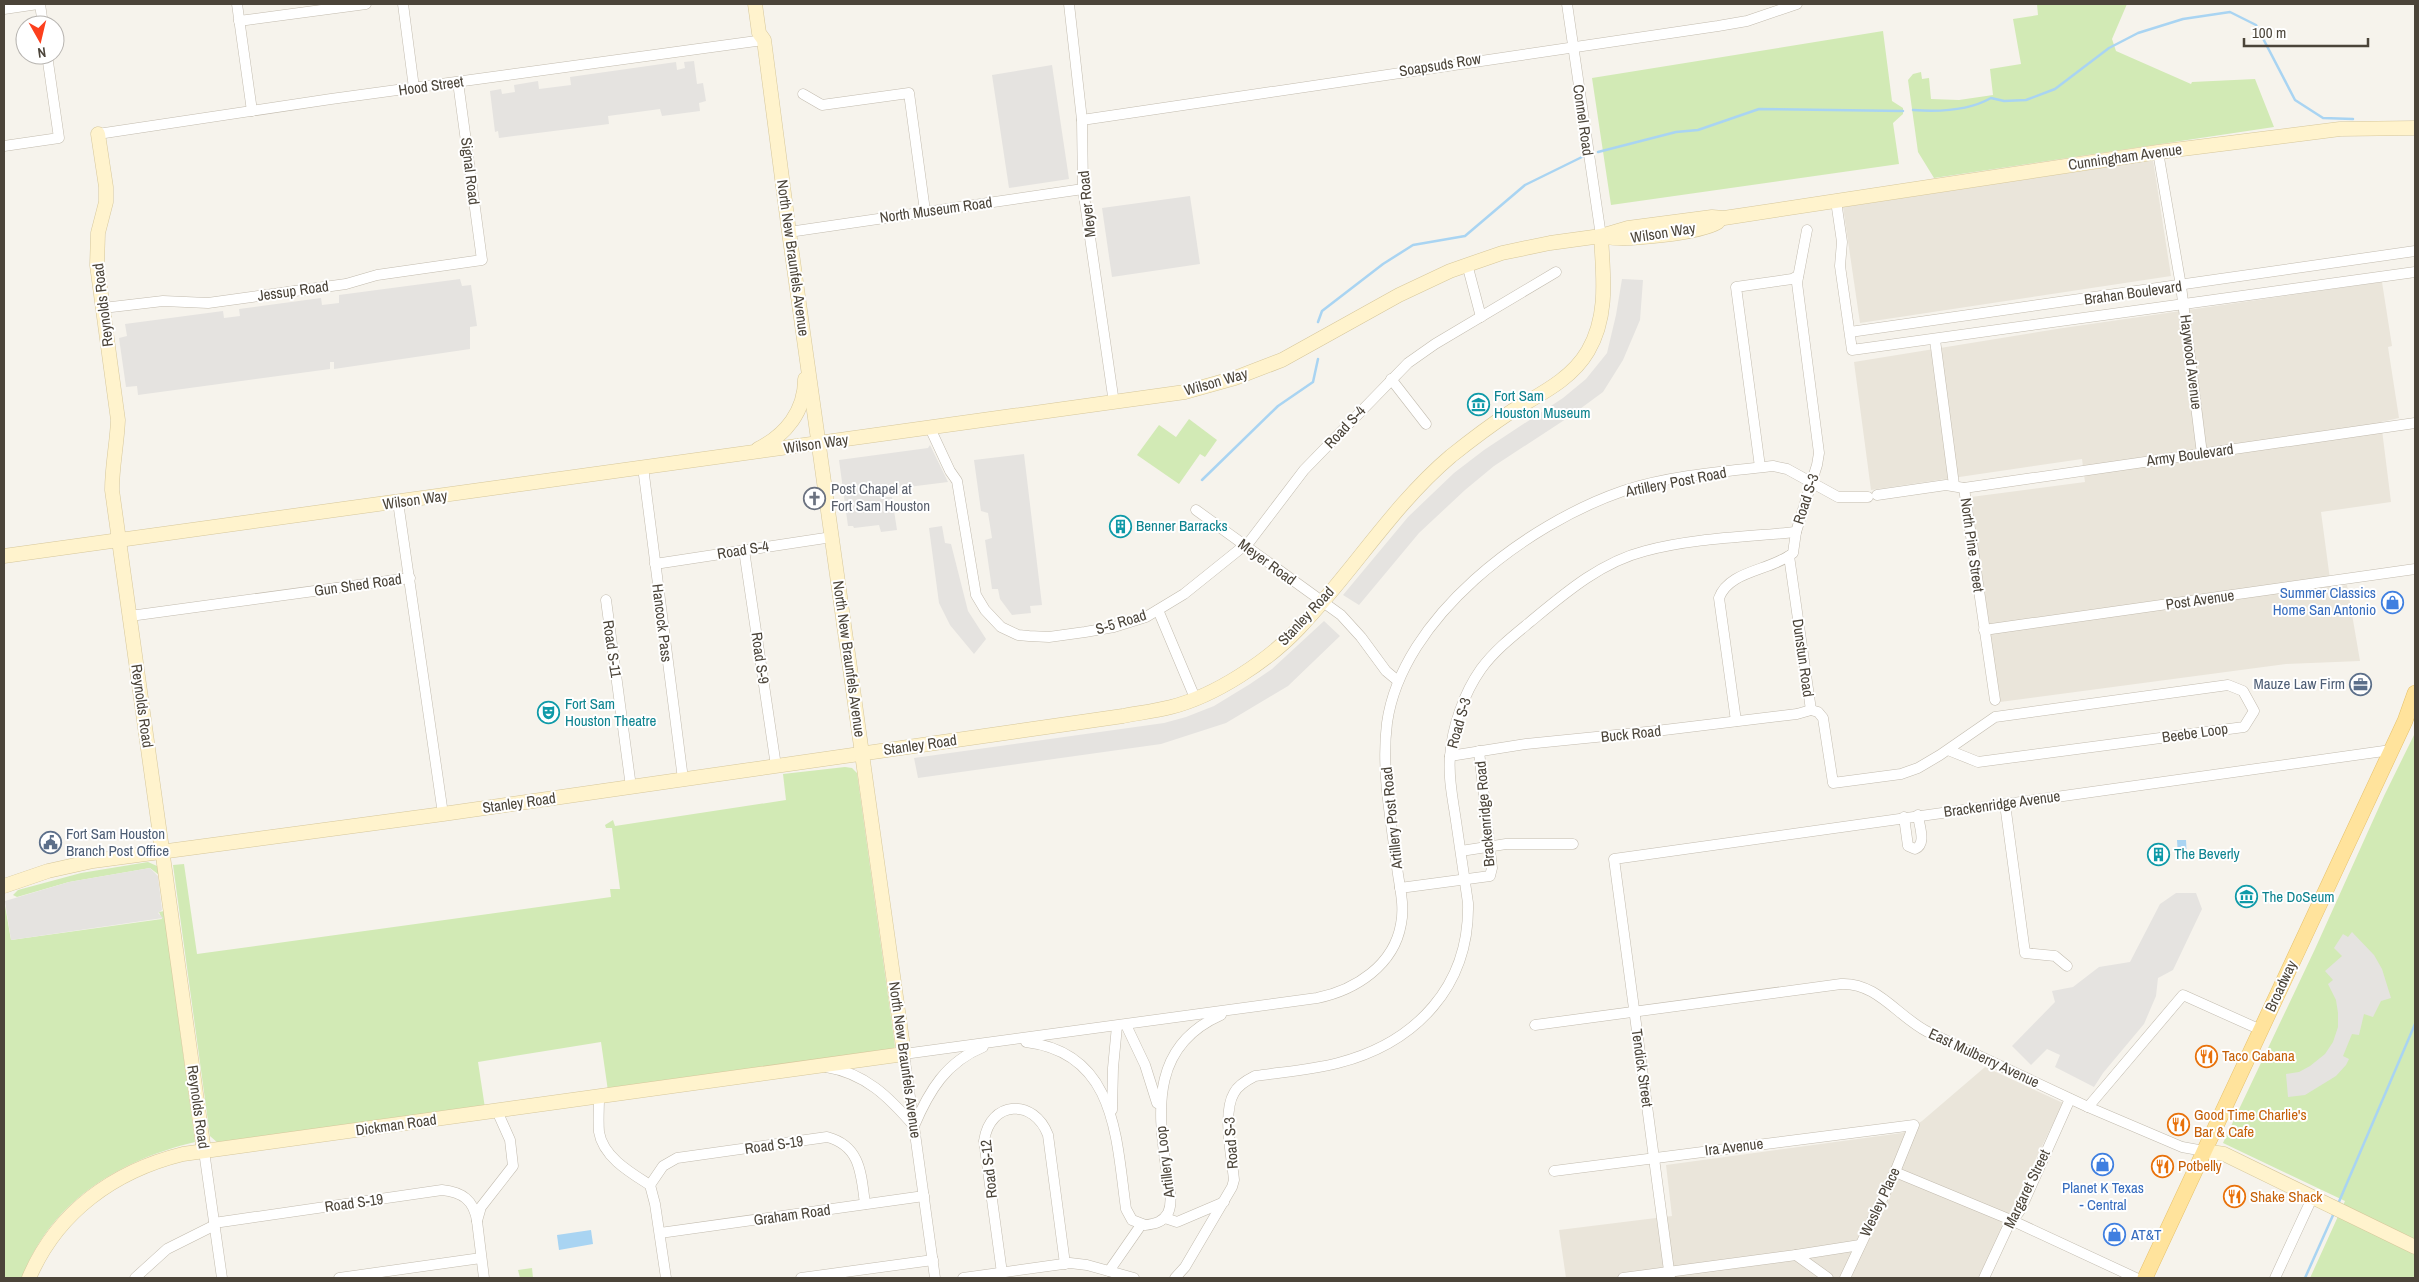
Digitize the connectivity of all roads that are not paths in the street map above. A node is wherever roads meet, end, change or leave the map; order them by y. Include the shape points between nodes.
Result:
1 (39, 4) edge
2 (237, 4) edge
3 (366, 4) edge
4 (403, 4) edge
5 (755, 4) edge
6 (764, 4) edge
7 (1069, 4) edge
8 (1567, 4) edge
9 (1797, 4) edge
10 (4, 8) edge
11 (239, 21) junction
12 (764, 40) junction
13 (1573, 45) junction
14 (48, 65) edge
15 (458, 82) junction
16 (414, 88) junction
17 (803, 94) dead end
18 (252, 111) junction
19 (1082, 120) junction
20 (2415, 128) edge
21 (98, 134) joint
22 (4, 146) edge
23 (2158, 152) junction
24 (1083, 189) junction
25 (1836, 201) junction
26 (925, 211) junction
27 (1807, 230) dead end
28 (789, 232) junction
29 (1601, 236) junction
30 (2415, 251) edge
31 (482, 260) joint
32 (1467, 264) junction
33 (1556, 272) dead end
34 (2415, 272) edge
35 (1798, 276) junction
36 (2181, 286) junction
37 (2183, 304) junction
38 (103, 308) junction
39 (1480, 317) junction
40 (1850, 332) junction
41 (1935, 340) junction
42 (804, 344) junction
43 (1391, 379) junction
44 (1114, 403) junction
45 (2415, 423) edge
46 (1426, 424) dead end
47 (930, 428) junction
48 (818, 444) junction
49 (750, 452) junction
50 (2202, 454) junction
51 (643, 467) junction
52 (1760, 467) junction
53 (1812, 483) junction
54 (1959, 486) junction
55 (398, 502) junction
56 (1196, 510) dead end
57 (1796, 532) junction
58 (832, 537) junction
59 (118, 540) junction
60 (1245, 546) junction
61 (744, 550) junction
62 (4, 556) edge
63 (1789, 556) junction
64 (655, 564) junction
65 (2415, 569) edge
66 (410, 578) junction
67 (606, 600) dead end
68 (1322, 602) junction
69 (1158, 610) junction
70 (130, 616) junction
71 (1984, 630) junction
72 (1398, 682) junction
73 (1196, 698) junction
74 (1995, 700) dead end
75 (2414, 702) edge
76 (1811, 710) junction
77 (1736, 721) junction
78 (1948, 750) junction
79 (2391, 750) junction
80 (1479, 751) junction
81 (862, 753) junction
82 (1450, 756) junction
83 (776, 766) junction
84 (683, 779) junction
85 (631, 787) junction
86 (2005, 804) junction
87 (443, 814) junction
88 (1918, 815) junction
89 (1904, 817) junction
90 (1573, 844) dead end
91 (1490, 846) junction
92 (1461, 851) junction
93 (162, 852) junction
94 (1614, 858) joint
95 (1464, 879) junction
96 (4, 886) edge
97 (1400, 888) junction
98 (2067, 966) dead end
99 (1231, 1010) junction
100 (1634, 1012) junction
101 (1122, 1025) junction
102 (1535, 1025) dead end
103 (2261, 1030) junction
104 (1012, 1040) junction
105 (996, 1042) junction
106 (904, 1054) junction
107 (812, 1067) junction
108 (599, 1096) junction
109 (2070, 1099) junction
110 (2088, 1107) junction
111 (497, 1111) junction
112 (1112, 1116) junction
113 (1160, 1117) junction
114 (1914, 1125) joint
115 (914, 1126) junction
116 (204, 1151) junction
117 (2204, 1151) junction
118 (1654, 1157) junction
119 (1554, 1172) dead end
120 (1895, 1172) junction
121 (650, 1185) junction
122 (924, 1196) junction
123 (2319, 1199) junction
124 (1224, 1202) junction
125 (865, 1204) junction
126 (1165, 1218) junction
127 (2011, 1220) junction
128 (477, 1221) junction
129 (215, 1224) junction
130 (1141, 1225) junction
131 (660, 1233) junction
132 (1860, 1245) junction
133 (2415, 1247) edge
134 (1796, 1254) junction
135 (481, 1258) junction
136 (933, 1260) junction
137 (1065, 1264) junction
138 (1109, 1271) junction
139 (1001, 1275) edge
140 (1670, 1275) edge
141 (29, 1278) edge
142 (135, 1278) edge
143 (222, 1278) edge
144 (339, 1278) edge
145 (484, 1278) edge
146 (666, 1278) edge
147 (801, 1278) edge
148 (935, 1278) edge
149 (963, 1278) edge
150 (1134, 1278) edge
151 (1175, 1278) edge
152 (1622, 1278) edge
153 (1828, 1278) edge
154 (1845, 1278) edge
155 (1984, 1278) edge
156 (2136, 1278) edge
157 (2145, 1278) edge
158 (2275, 1278) edge

1 - 10 street
2 - 11 street
3 - 11 street
4 - 16 street
5 - 12 street, North New Braunfels Avenue via 759,33
6 - 12 street, North New Braunfels Avenue via 768,33
7 - 19 street, Meyer Road
8 - 13 street, Connel Road
9 - 13 street, Soapsuds Row via 1747,21
11 - 18 street
12 - 15 street, Hood Street
12 - 28 street, North New Braunfels Avenue
13 - 19 street, Soapsuds Row
13 - 29 street, Connel Road
14 - 22 street via 59,138
15 - 16 street, Hood Street
15 - 31 street, Signal Road
16 - 18 street, Hood Street
17 - 26 street via 822,105 908,93
18 - 21 street, Hood Street
19 - 24 street, Meyer Road
20 - 23 street, Cunningham Avenue via 2340,128
21 - 38 street, Reynolds Road via 106,187 97,250
23 - 25 street, Cunningham Avenue
23 - 36 street, Haywood Avenue
24 - 26 street, North Museum Road
24 - 44 street, Meyer Road
25 - 29 street, Wilson Way via 1724,218 1651,224
25 - 40 street via 1842,242 1840,266
26 - 28 street, North Museum Road
27 - 35 street, Road S-3
28 - 42 street, North New Braunfels Avenue
29 - 32 street, Wilson Way via 1550,242
29 - 68 street, Stanley Road via 1603,308 1597,330 1582,361 1562,380 1488,427 1424,480
30 - 36 street, Brahan Boulevard
31 - 38 street, Jessup Road via 377,275 346,284 208,303 163,301
32 - 39 street
32 - 44 street, Wilson Way via 1399,295 1282,360 1185,392
33 - 39 street, Road S-4
34 - 37 street, Brahan Boulevard
35 - 52 street via 1792,280 1736,287
35 - 53 street, Road S-3 via 1819,444
36 - 37 street, Haywood Avenue
36 - 40 street, Brahan Boulevard
37 - 41 street, Brahan Boulevard
37 - 50 street, Haywood Avenue
38 - 59 street, Reynolds Road via 118,420 112,490
39 - 43 street, Road S-4 via 1435,344
40 - 41 street, Brahan Boulevard via 1852,350
41 - 54 street, North Pine Street
42 - 48 street, North New Braunfels Avenue
42 - 49 street via 804,384 800,407 783,433
43 - 46 street
43 - 60 street, Road S-4 via 1304,470
44 - 47 street, Wilson Way
45 - 50 street, Army Boulevard
47 - 48 street, Wilson Way
47 - 69 street, S-5 Road via 956,480 976,594 985,610 1002,627 1018,635 1048,637 1131,622
48 - 49 street, Wilson Way
48 - 58 street, North New Braunfels Avenue
49 - 51 street, Wilson Way
50 - 54 street, Army Boulevard
51 - 55 street, Wilson Way
51 - 64 street, Hancock Pass
52 - 53 street, Artillery Post Road via 1787,469
52 - 72 street, Artillery Post Road via 1630,489 1588,504 1556,521 1518,546 1452,601 1425,634
53 - 54 street, Artillery Post Road via 1838,497
53 - 57 street, Road S-3
54 - 71 street, North Pine Street
55 - 59 street, Wilson Way
55 - 66 street
56 - 60 street, Meyer Road
57 - 63 street, Dunstun Road via 1793,553
57 - 82 street, Road S-3 via 1646,550 1621,559 1580,582 1501,646 1482,668 1463,705
58 - 61 street, Road S-4
58 - 81 street, North New Braunfels Avenue
59 - 62 street, Wilson Way
59 - 70 street, Reynolds Road
60 - 68 street, Meyer Road
60 - 69 street, Road S-4 via 1184,594
61 - 64 street, Road S-4
61 - 83 street, Road S-9
63 - 76 street, Dunstun Road
63 - 77 street via 1779,563 1732,580 1722,588 1719,598
64 - 84 street, Hancock Pass
65 - 71 street, Post Avenue
66 - 70 street, Gun Shed Road
66 - 87 street, Gun Shed Road
67 - 85 street, Road S-11
68 - 72 street, Meyer Road via 1346,620
68 - 73 street, Stanley Road via 1268,655
69 - 73 street, S-5 Road
70 - 93 street, Reynolds Road
71 - 74 street, North Pine Street
72 - 97 street, Artillery Post Road via 1387,724 1385,774
73 - 81 street, Stanley Road via 1152,712
75 - 79 main road, Broadway
76 - 77 street, Buck Road
76 - 78 street, Dunstun Road via 1823,718 1834,783 1901,774
77 - 80 street, Buck Road
78 - 78 street, Beebe Loop via 1978,762 2244,727 2254,711 2242,692 2228,685 1995,717
79 - 86 street, Brackenridge Avenue
79 - 103 main road, Broadway
80 - 82 street, Buck Road
80 - 91 street, Brackenridge Road
81 - 83 street, Stanley Road
81 - 106 street, North New Braunfels Avenue
82 - 92 street, Road S-3 via 1450,778
83 - 84 street, Stanley Road
84 - 85 street, Stanley Road
85 - 87 street, Stanley Road
86 - 88 street, Brackenridge Avenue
86 - 98 street via 2026,953 2055,956
87 - 93 street, Stanley Road
88 - 89 street, Brackenridge Avenue
88 - 89 street via 1922,842 1915,849 1908,846
89 - 94 street, Brackenridge Avenue
90 - 91 street
91 - 92 street
91 - 95 street, Brackenridge Road via 1490,876
92 - 95 street, Road S-3
93 - 96 street, Stanley Road via 93,861 48,871
93 - 116 street, Reynolds Road
94 - 100 street, Tendick Street
95 - 97 street, Brackenridge Road
95 - 124 street, Road S-3 via 1468,924 1462,953 1438,1002 1414,1026 1370,1052 1338,1063 1255,1076 1244,1082 1234,1094 1228,1113 1234,1180
97 - 99 street, Artillery Post Road via 1402,916 1397,939 1383,962 1364,979 1328,996
99 - 101 street, Artillery Post Road
99 - 113 street, Artillery Loop via 1199,1028 1183,1043 1172,1060 1161,1091
100 - 102 street, East Mulberry Avenue
100 - 109 street, East Mulberry Avenue via 1841,984 1861,985 1888,1001 1918,1027
100 - 118 street, Tendick Street
101 - 104 street, Artillery Post Road
101 - 112 street via 1113,1068
101 - 113 street via 1154,1088
103 - 110 street via 2183,996
103 - 117 main road, Broadway
104 - 105 street, Artillery Post Road
104 - 112 street via 1039,1044 1068,1056 1084,1068 1097,1084
105 - 106 street, Artillery Post Road
105 - 115 street, Artillery Post Road via 966,1055 942,1074 930,1090
106 - 107 street, Dickman Road
106 - 115 street, North New Braunfels Avenue
107 - 108 street, Dickman Road
107 - 115 street, Dickman Road via 838,1070 863,1079 884,1093
108 - 111 street, Dickman Road
108 - 121 street via 599,1133 604,1146 621,1165
109 - 110 street, East Mulberry Avenue
109 - 127 street, Margaret Street via 2024,1202
110 - 117 street, East Mulberry Avenue via 2182,1147
111 - 116 street, Dickman Road
111 - 128 street via 510,1140 513,1166 481,1207
112 - 130 street via 1126,1209 1132,1220
113 - 126 street, Artillery Loop via 1171,1197
114 - 118 street, Ira Avenue
114 - 120 street, Wesley Place
115 - 122 street, North New Braunfels Avenue
116 - 129 street, Reynolds Road
116 - 141 street, Dickman Road via 142,1166 104,1187 81,1205 57,1231
117 - 123 street, East Mulberry Avenue via 2224,1154
117 - 157 main road, Broadway
118 - 119 street, Ira Avenue
118 - 140 street, Tendick Street
120 - 127 street
120 - 132 street, Wesley Place
121 - 125 street, Road S-19 via 663,1166 677,1158 827,1137 840,1141 853,1152
121 - 131 street
122 - 125 street, Graham Road
122 - 136 street, North New Braunfels Avenue
123 - 133 street, East Mulberry Avenue
123 - 158 street
124 - 126 street via 1177,1222
124 - 151 street, Road S-3 via 1186,1267
125 - 131 street, Graham Road
126 - 130 street, Artillery Loop via 1150,1225
127 - 155 street, Margaret Street
127 - 156 street
128 - 129 street, Road S-19 via 468,1200 456,1191 442,1190
128 - 135 street
129 - 142 street, Road S-19 via 167,1249
129 - 143 street, Reynolds Road
130 - 138 street
131 - 146 street
132 - 134 street
132 - 154 street, Wesley Place
134 - 140 street
134 - 153 street
135 - 144 street
135 - 145 street
136 - 147 street
136 - 148 street, North New Braunfels Avenue
137 - 138 street
137 - 139 street
137 - 139 street, Road S-12 via 1048,1135 1043,1123 1030,1111 1011,1109 993,1117 985,1130 984,1141
138 - 150 street
139 - 149 street
140 - 152 street

